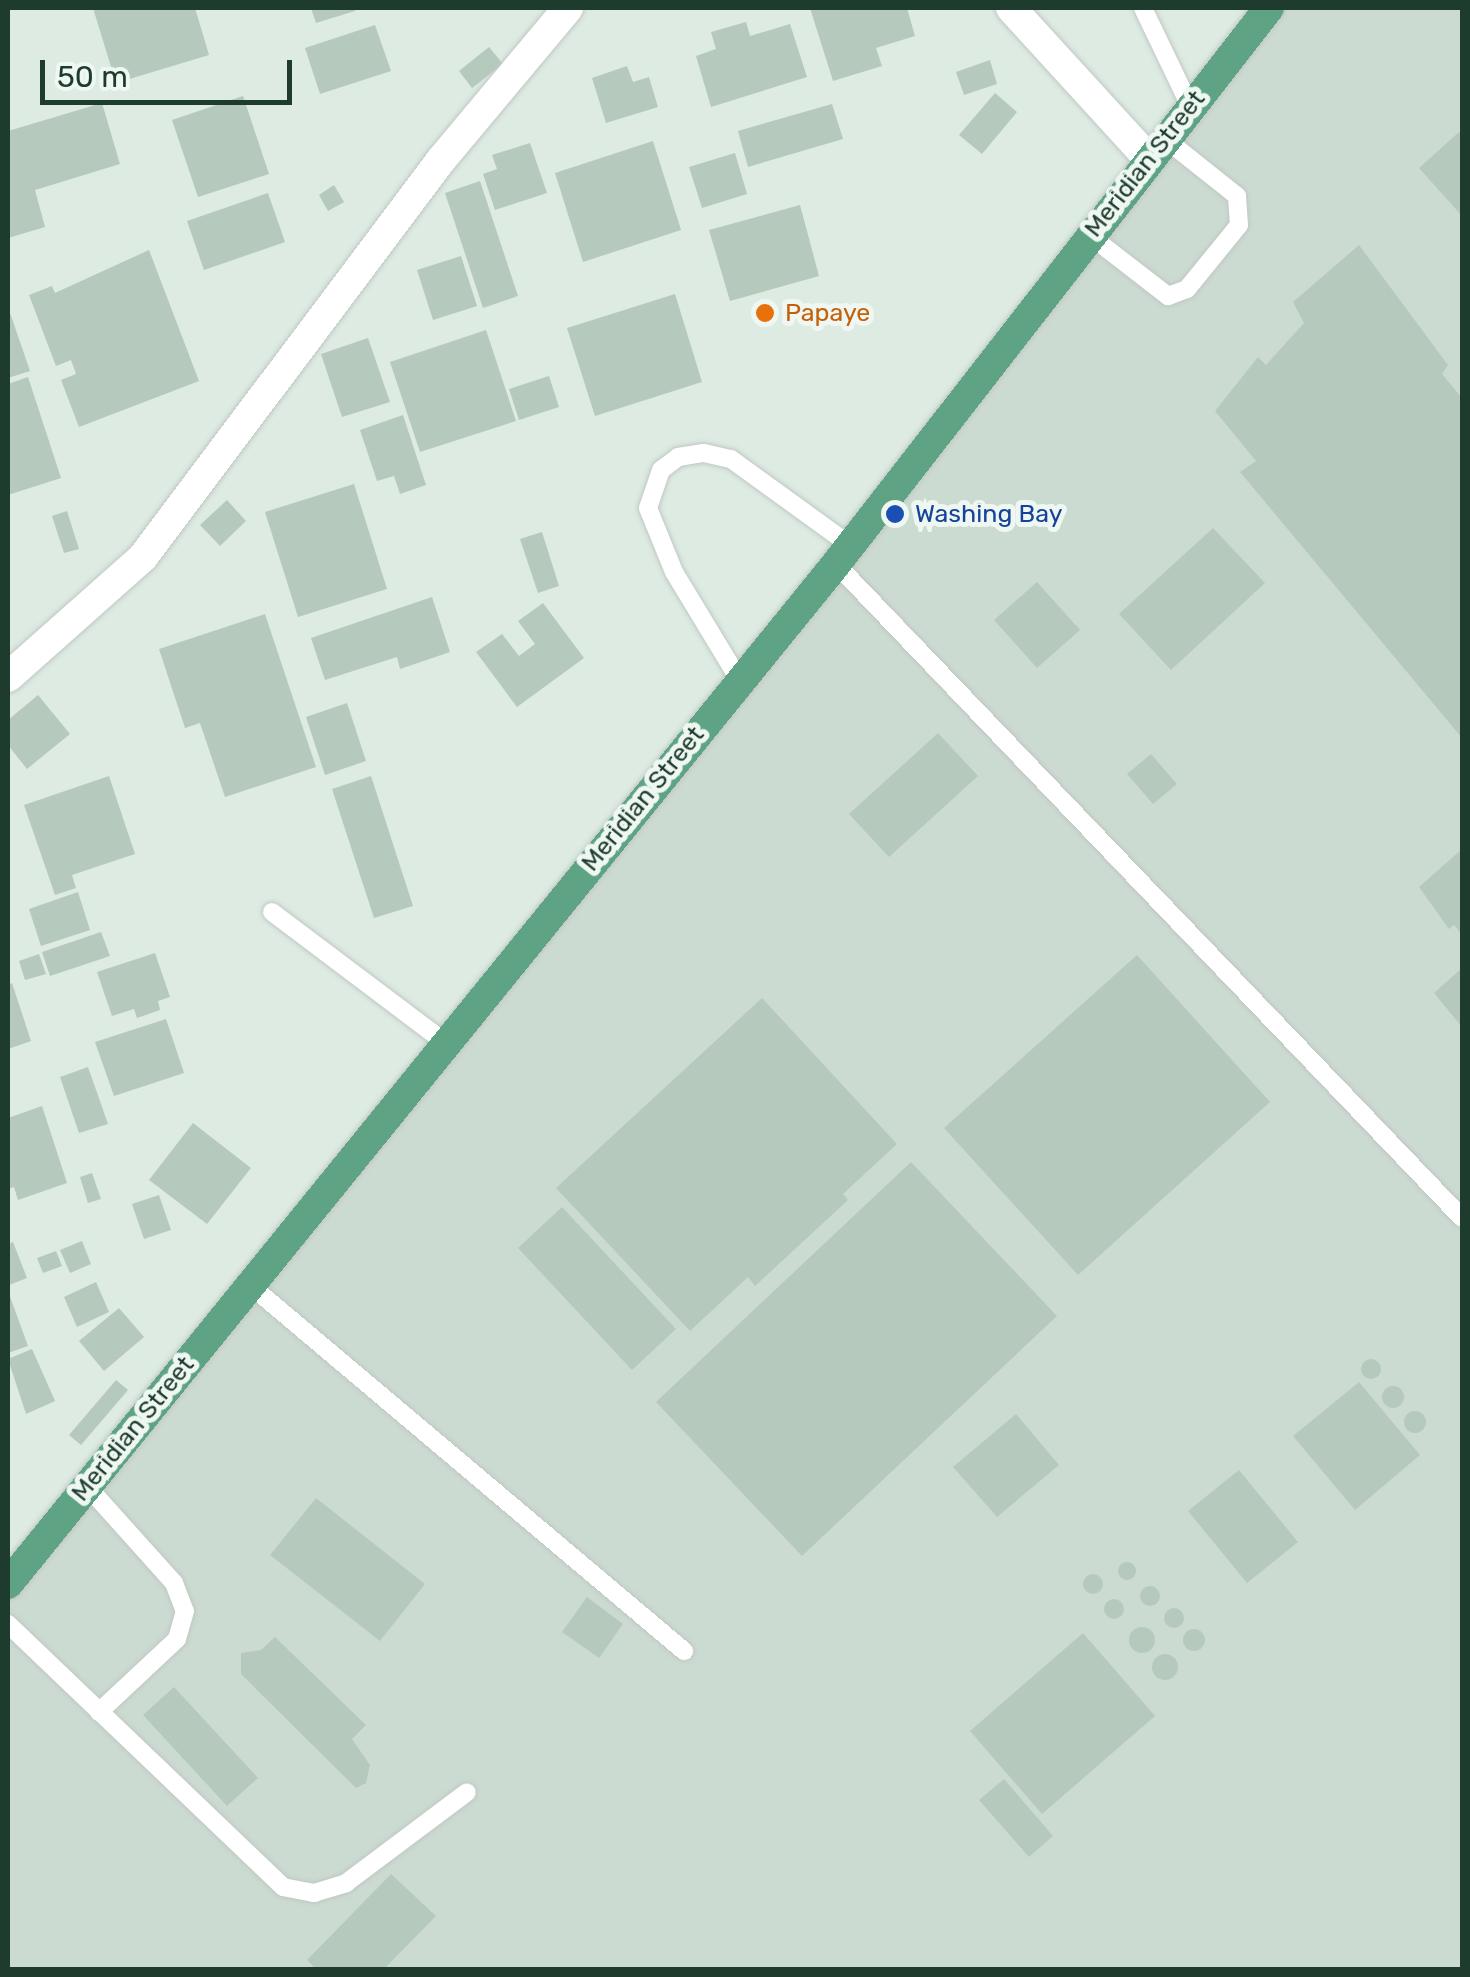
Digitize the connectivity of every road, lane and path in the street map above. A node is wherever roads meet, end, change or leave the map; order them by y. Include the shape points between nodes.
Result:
1 (568, 8) edge
2 (1011, 8) edge
3 (1143, 8) edge
4 (1270, 8) edge
5 (1190, 106) junction
6 (1156, 148) junction
7 (1089, 234) junction
8 (843, 554) junction
9 (8, 676) edge
10 (740, 682) junction
11 (272, 912) dead end
12 (444, 1041) junction
13 (1462, 1218) edge
14 (250, 1286) junction
15 (87, 1486) junction
16 (8, 1584) edge
17 (8, 1624) edge
18 (684, 1651) dead end
19 (99, 1712) junction
20 (467, 1792) dead end

1 - 9 street via 442,160 143,556
2 - 6 street
3 - 5 lane
4 - 5 main road, Meridian Street
5 - 6 main road, Meridian Street
6 - 7 main road, Meridian Street
6 - 7 lane via 1237,196 1239,224 1187,289 1168,296
7 - 8 main road, Meridian Street
8 - 10 main road, Meridian Street
8 - 10 lane via 731,459 691,454 661,470 648,508 674,572
8 - 13 lane
10 - 12 main road, Meridian Street
11 - 12 lane
12 - 14 main road, Meridian Street
14 - 15 main road, Meridian Street
14 - 18 lane
15 - 16 main road, Meridian Street
15 - 19 lane via 174,1583 184,1611 177,1640
17 - 19 lane
19 - 20 lane via 283,1888 314,1893 346,1883

